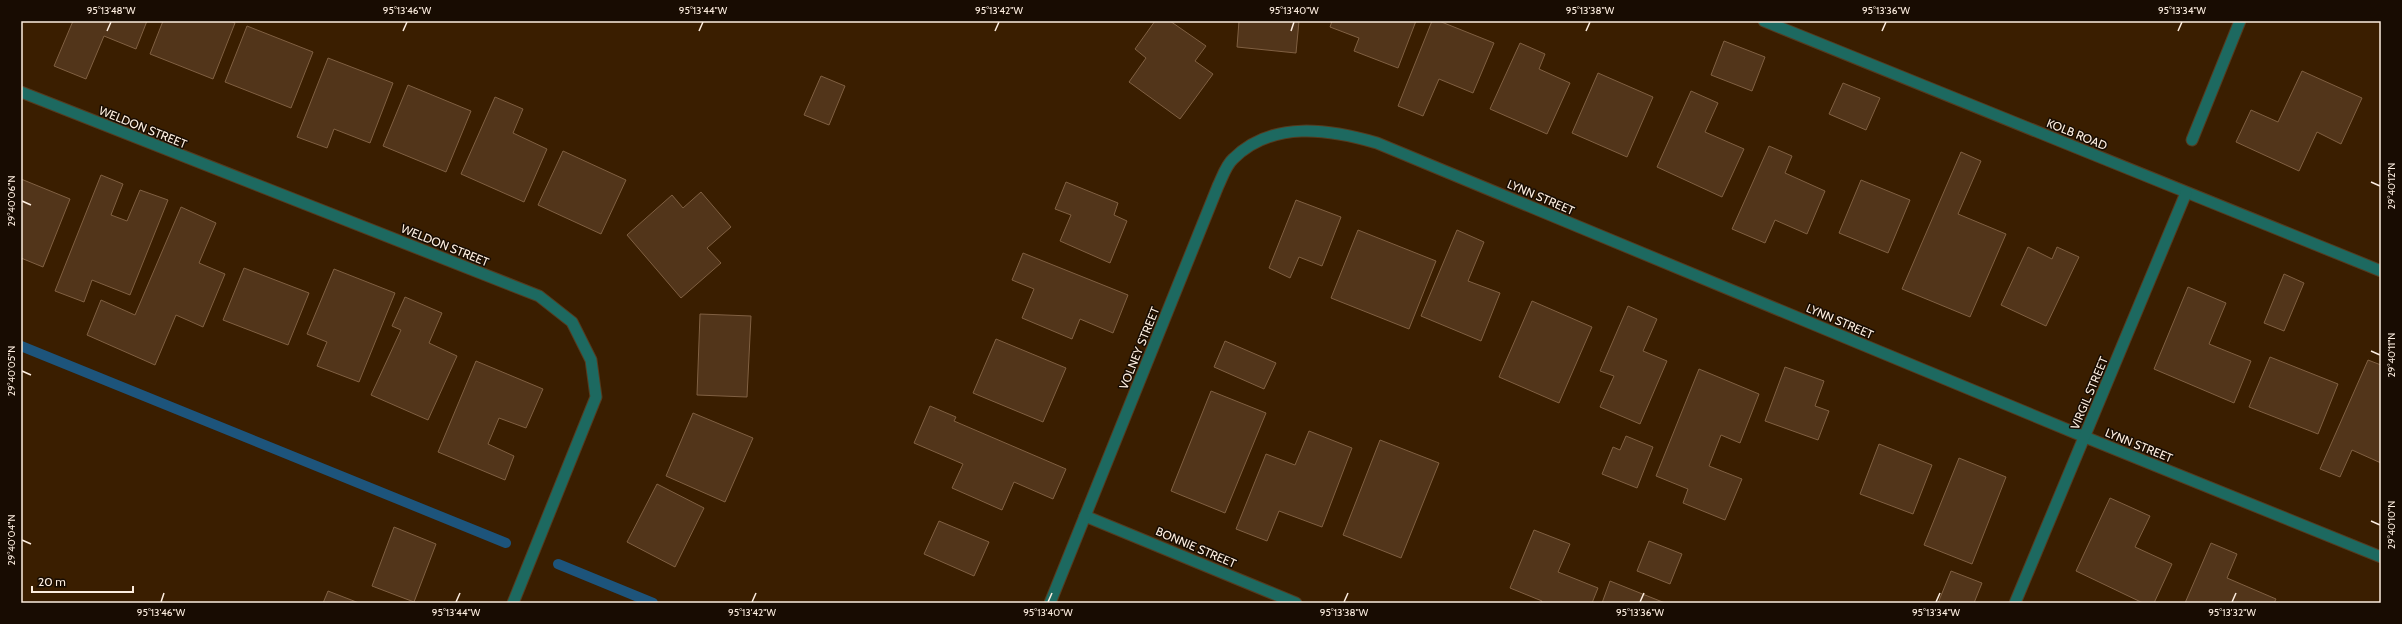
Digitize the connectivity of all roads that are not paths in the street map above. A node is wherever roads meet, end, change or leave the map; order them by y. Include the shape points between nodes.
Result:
1 (1764, 21) edge
2 (2240, 21) edge
3 (21, 92) edge
4 (1284, 132) joint
5 (2192, 140) dead end
6 (2186, 193) junction
7 (2381, 271) edge
8 (2084, 437) junction
9 (1085, 516) junction
10 (2381, 557) edge
11 (513, 603) edge
12 (1050, 603) edge
13 (1296, 603) edge
14 (2015, 603) edge

1 - 6 street, KOLB ROAD
2 - 5 street
3 - 11 street, WELDON STREET via 539,296 572,322 591,360 596,398
4 - 8 street, LYNN STREET via 1312,130 1346,134 1377,143
4 - 9 street, VOLNEY STREET via 1251,145 1232,160 1218,186
6 - 7 street, KOLB ROAD
6 - 8 street, VIRGIL STREET
8 - 10 street, LYNN STREET
8 - 14 street, VIRGIL STREET
9 - 12 street, VOLNEY STREET
9 - 13 street, BONNIE STREET

